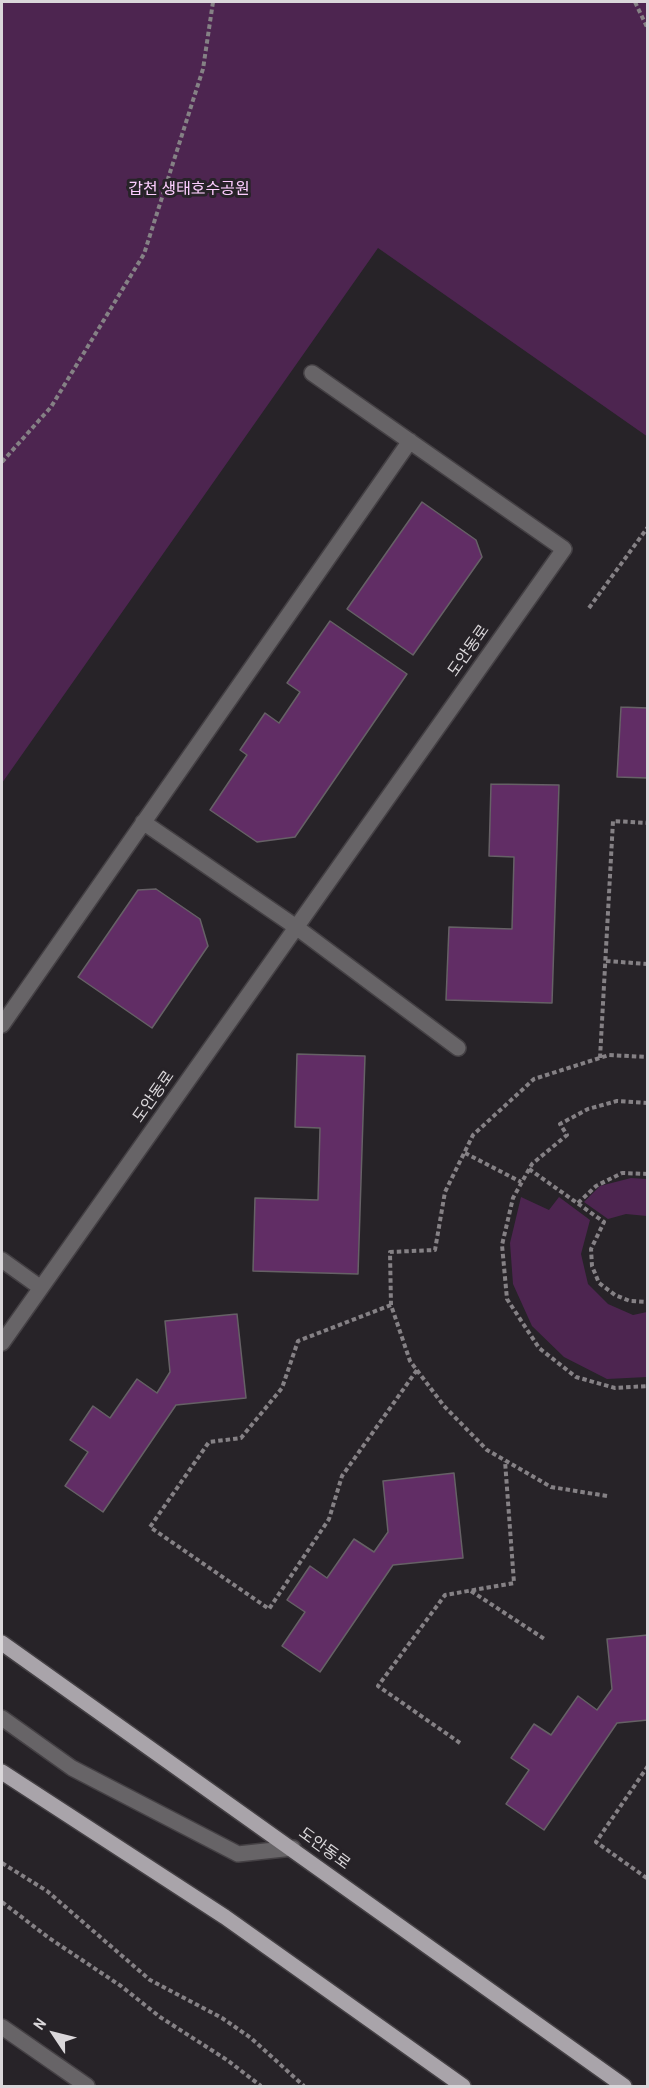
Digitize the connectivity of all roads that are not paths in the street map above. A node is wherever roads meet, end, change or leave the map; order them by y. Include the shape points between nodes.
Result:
1 (312, 373) dead end
2 (410, 441) junction
3 (143, 822) junction
4 (296, 927) junction
5 (2, 1025) edge
6 (458, 1048) dead end
7 (2, 1260) edge
8 (41, 1288) junction
9 (2, 1343) edge
10 (2, 1643) edge
11 (2, 1718) edge
12 (2, 1772) edge
13 (293, 1848) junction
14 (2, 2027) edge
15 (87, 2086) edge
16 (463, 2086) edge
17 (624, 2086) edge

1 - 2 street, 도안동로
2 - 3 street
2 - 4 street, 도안동로 via 564,549
3 - 4 street
3 - 5 street
4 - 6 street
4 - 8 street, 도안동로
7 - 8 street
8 - 9 street, 도안동로
10 - 13 main road, 도안동로
11 - 13 street via 72,1768 238,1854
12 - 16 main road via 225,1917
13 - 17 main road, 도안동로
14 - 15 street

